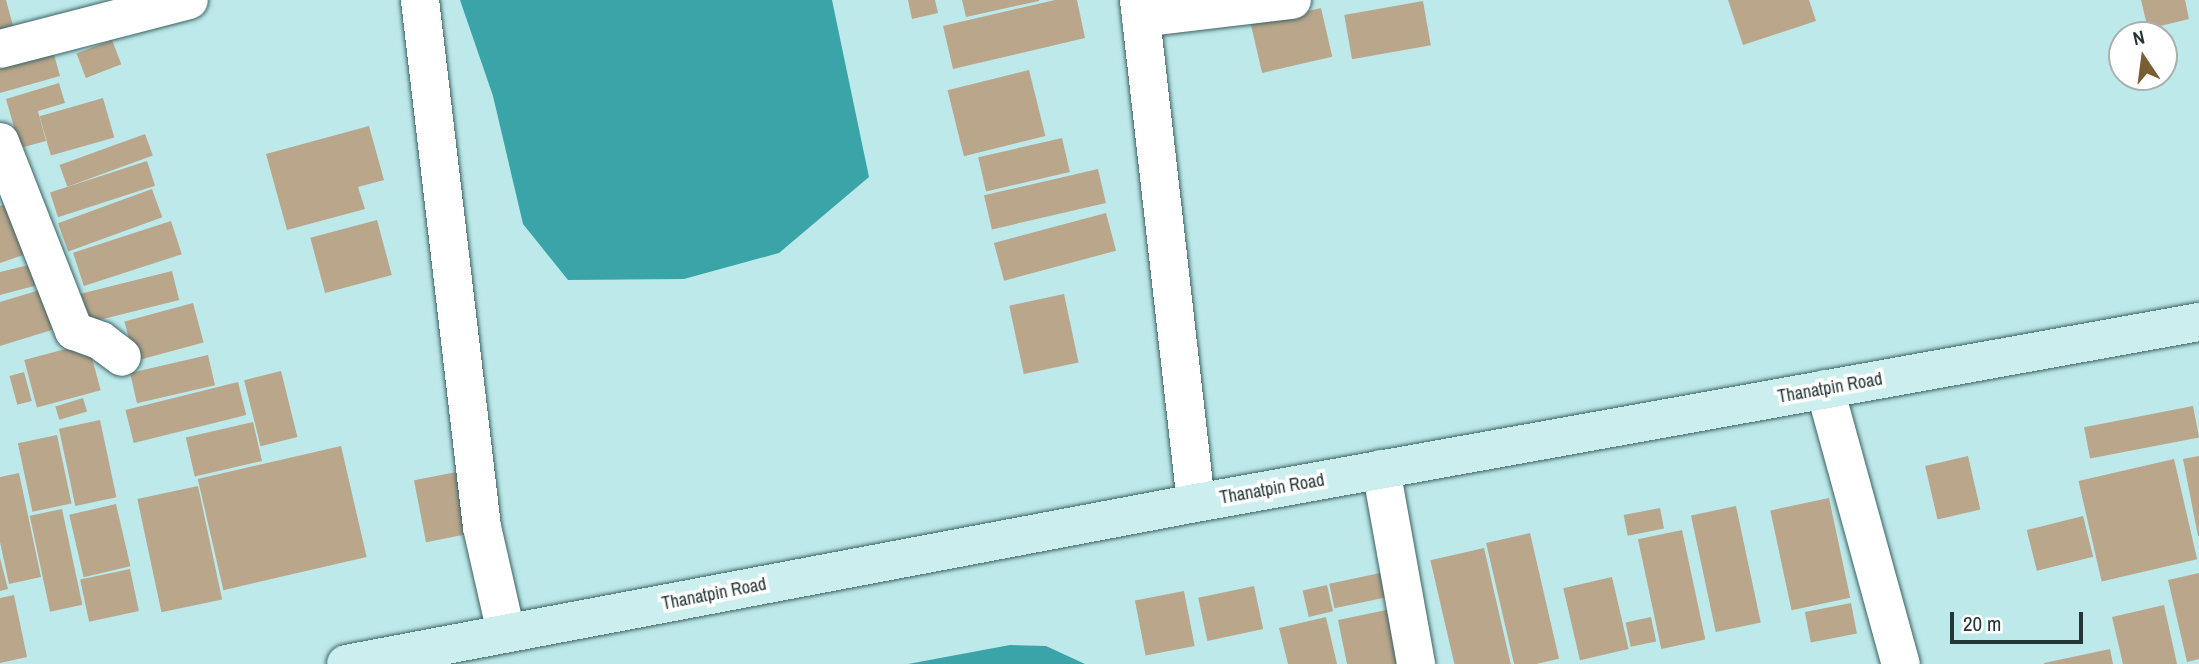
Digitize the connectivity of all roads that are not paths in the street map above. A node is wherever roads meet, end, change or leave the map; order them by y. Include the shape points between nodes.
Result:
1 (189, 0) edge
2 (420, 0) edge
3 (1292, 0) edge
4 (1140, 9) edge
5 (0, 50) edge
6 (0, 142) edge
7 (2199, 322) edge
8 (122, 357) dead end
9 (1825, 389) junction
10 (1381, 469) junction
11 (1196, 503) junction
12 (506, 633) junction
13 (346, 664) edge
14 (1416, 664) edge
15 (1901, 664) edge

1 - 5 street
2 - 12 street via 482,527
3 - 4 street
4 - 11 street
6 - 8 street via 74,331 101,341
7 - 9 main road, Thanatpin Road
9 - 10 main road, Thanatpin Road
9 - 15 street
10 - 11 main road, Thanatpin Road
10 - 14 street
11 - 12 main road, Thanatpin Road
12 - 13 main road, Thanatpin Road

